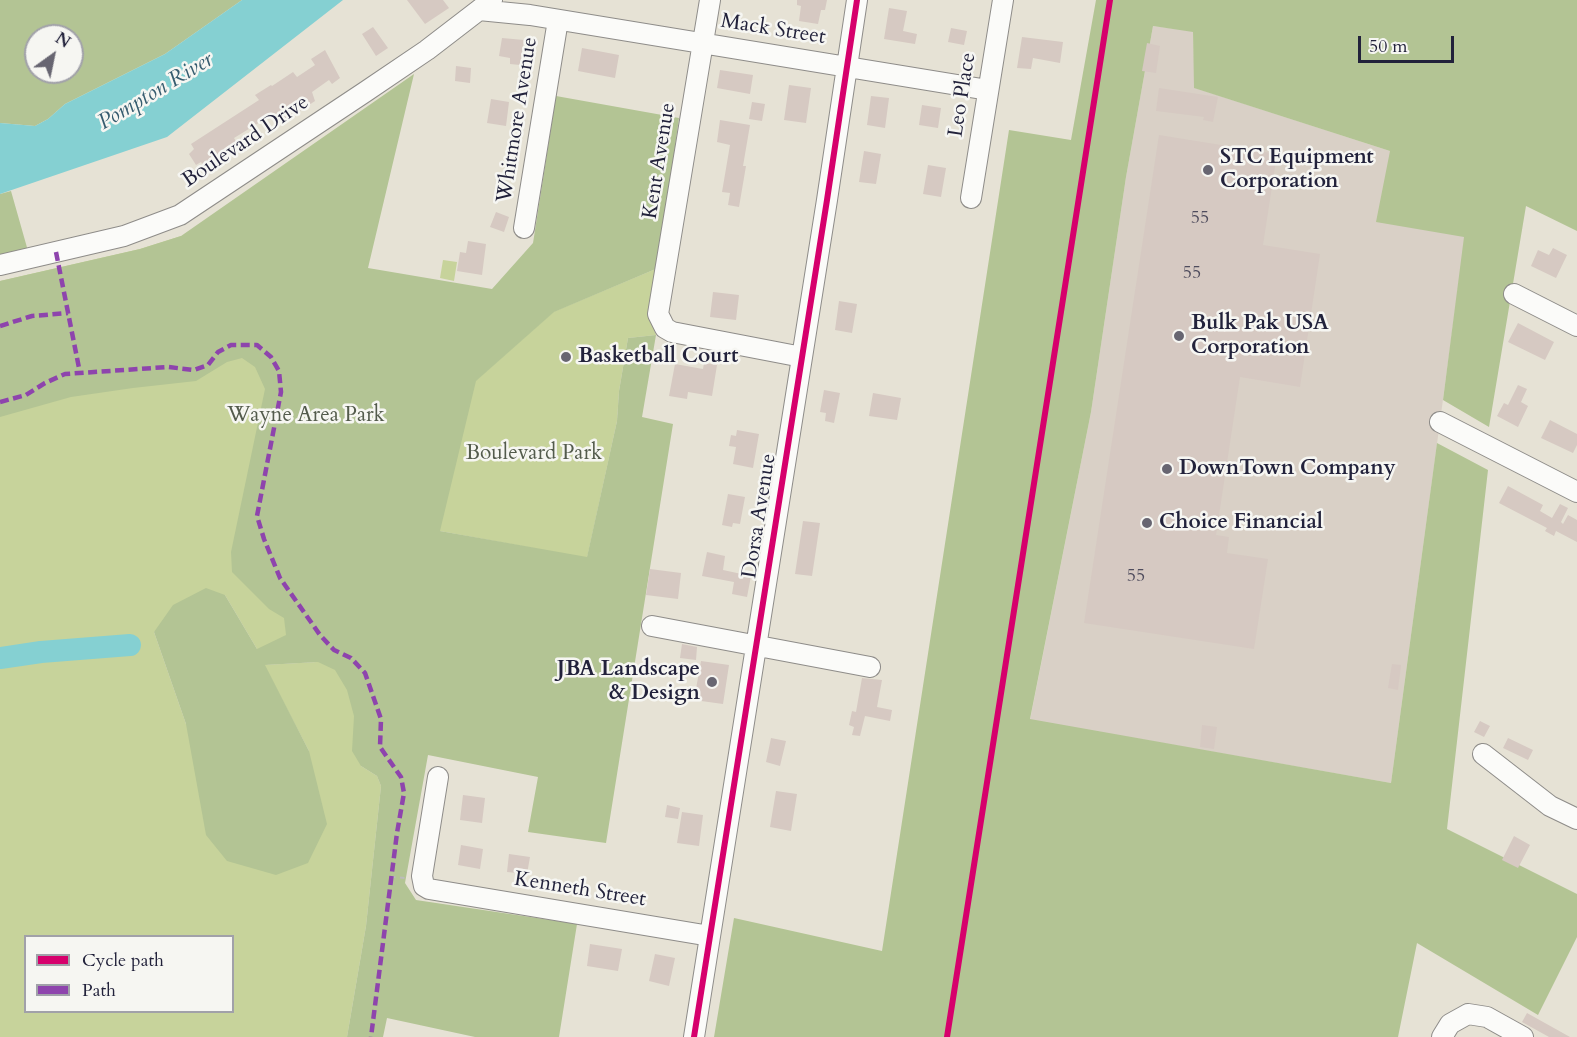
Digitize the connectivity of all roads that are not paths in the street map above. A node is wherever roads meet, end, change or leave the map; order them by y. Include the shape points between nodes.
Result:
1 (710, 0) edge
2 (857, 0) edge
3 (1003, 0) edge
4 (485, 5) edge
5 (558, 20) junction
6 (704, 43) junction
7 (846, 66) junction
8 (988, 90) junction
9 (971, 198) dead end
10 (524, 228) dead end
11 (0, 266) edge
12 (1514, 294) dead end
13 (1577, 326) edge
14 (802, 357) junction
15 (1440, 422) dead end
16 (1577, 492) edge
17 (652, 626) dead end
18 (757, 645) junction
19 (870, 667) dead end
20 (1483, 754) dead end
21 (438, 777) dead end
22 (1577, 819) edge
23 (710, 936) junction
24 (694, 1037) edge
25 (1442, 1037) edge
26 (1523, 1037) edge

1 - 6 street, Kent Avenue
2 - 7 street, Dorsa Avenue
3 - 8 street, Leo Place
4 - 5 street, Mack Street
4 - 11 street, Boulevard Drive via 365,93 180,215 124,236
5 - 6 street, Mack Street
5 - 10 street, Whitmore Avenue
6 - 7 street, Mack Street
6 - 14 street, Kent Avenue via 658,314 665,328 672,332
7 - 8 street, Mack Street
7 - 14 street, Dorsa Avenue
8 - 9 street, Leo Place
12 - 13 street
14 - 18 street, Dorsa Avenue
15 - 16 street
17 - 18 street
18 - 19 street
18 - 23 street, Dorsa Avenue
20 - 22 street via 1550,806
21 - 23 street, Kenneth Street via 422,880 429,889
23 - 24 street, Dorsa Avenue
25 - 26 street via 1450,1024 1468,1014 1487,1017

